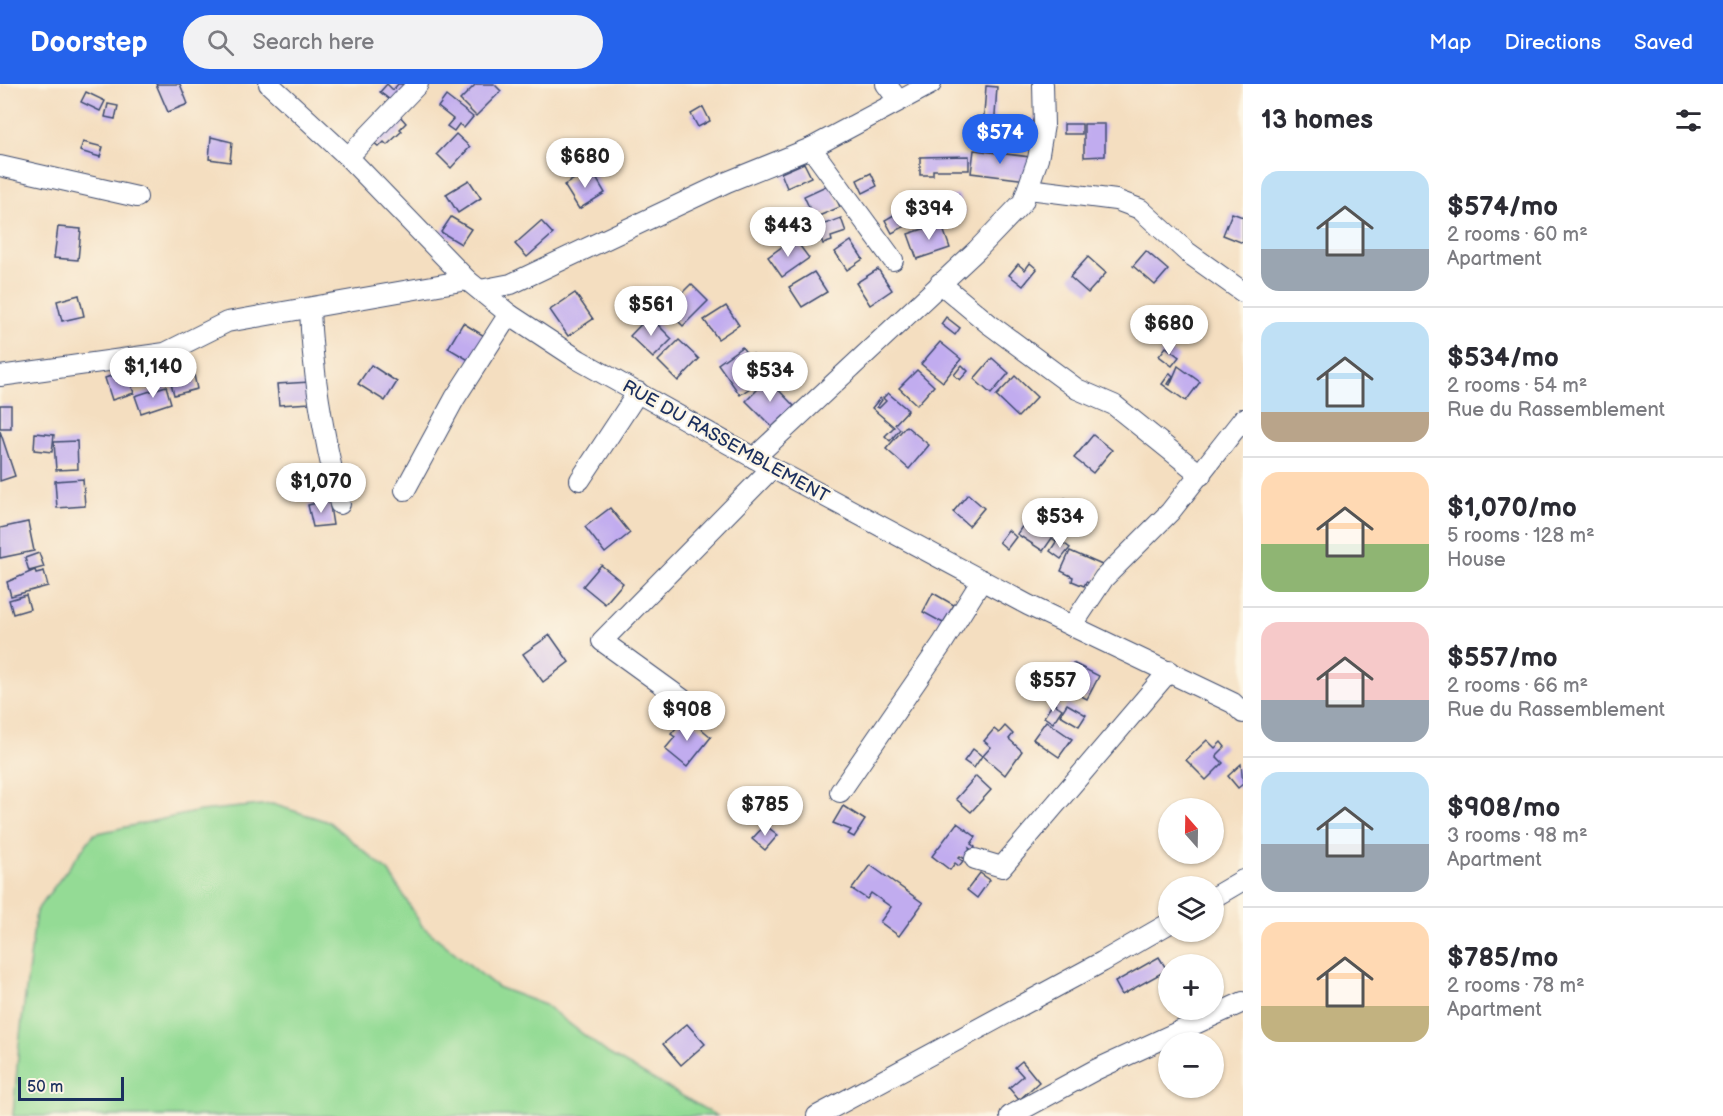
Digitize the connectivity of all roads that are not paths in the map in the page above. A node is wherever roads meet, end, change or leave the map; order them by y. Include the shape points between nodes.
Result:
1 (268, 84) edge
2 (418, 84) edge
3 (886, 84) edge
4 (931, 84) edge
5 (1043, 84) edge
6 (898, 100) junction
7 (811, 148) junction
8 (348, 157) junction
9 (0, 166) edge
10 (1029, 189) junction
11 (137, 197) dead end
12 (893, 260) dead end
13 (940, 283) junction
14 (474, 285) junction
15 (1243, 292) edge
16 (310, 308) junction
17 (509, 314) junction
18 (0, 376) edge
19 (638, 392) junction
20 (1243, 419) edge
21 (754, 458) junction
22 (772, 468) junction
23 (1201, 475) junction
24 (580, 480) dead end
25 (405, 490) dead end
26 (340, 504) dead end
27 (982, 580) junction
28 (1072, 626) junction
29 (1169, 672) junction
30 (689, 704) dead end
31 (1243, 713) edge
32 (840, 792) dead end
33 (975, 859) dead end
34 (1243, 880) edge
35 (1224, 891) edge
36 (1158, 930) edge
37 (1243, 1002) edge
38 (817, 1116) edge
39 (1010, 1116) edge

1 - 8 street, RUE DU RASSEMBLEMENT
2 - 8 street
3 - 6 street
4 - 6 street
5 - 10 street via 1044,125
6 - 7 street
7 - 12 street
7 - 14 street via 727,182 511,284
8 - 14 street, RUE DU RASSEMBLEMENT
9 - 11 street
10 - 13 street via 1000,228
10 - 15 street via 1116,200 1140,208 1187,252
13 - 21 street
13 - 23 street via 1077,389 1114,405
14 - 16 street
14 - 17 street, RUE DU RASSEMBLEMENT
16 - 18 street via 227,322 165,353
16 - 26 street via 318,402
17 - 19 street, RUE DU RASSEMBLEMENT via 579,360
17 - 25 street via 481,354
19 - 21 street, RUE DU RASSEMBLEMENT
19 - 24 street
20 - 23 street
21 - 22 street, RUE DU RASSEMBLEMENT
22 - 27 street, RUE DU RASSEMBLEMENT
22 - 30 street via 602,641
23 - 28 street via 1104,578
27 - 28 street, RUE DU RASSEMBLEMENT
27 - 32 street
28 - 29 street, RUE DU RASSEMBLEMENT
29 - 31 street, RUE DU RASSEMBLEMENT via 1233,703
29 - 33 street via 1002,867
34 - 35 street
36 - 38 street
37 - 39 street via 1095,1070

